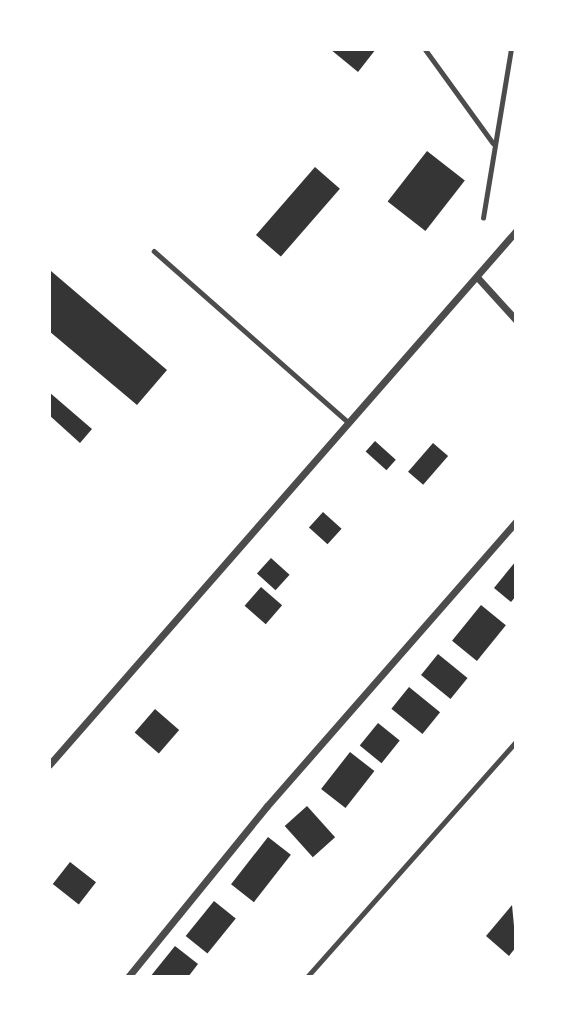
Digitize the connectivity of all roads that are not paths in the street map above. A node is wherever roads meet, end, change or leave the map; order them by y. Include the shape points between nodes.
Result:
1 (425, 49) edge
2 (512, 49) edge
3 (494, 143) junction
4 (484, 218) dead end
5 (516, 230) edge
6 (154, 251) dead end
7 (477, 277) junction
8 (516, 320) edge
9 (349, 423) junction
10 (516, 522) edge
11 (516, 742) edge
12 (49, 765) edge
13 (128, 977) edge
14 (307, 977) edge

1 - 3 lane
2 - 3 lane
3 - 4 lane
5 - 7 street
6 - 9 lane
7 - 8 street
7 - 9 street
9 - 12 street
10 - 13 street via 267,806
11 - 14 lane

